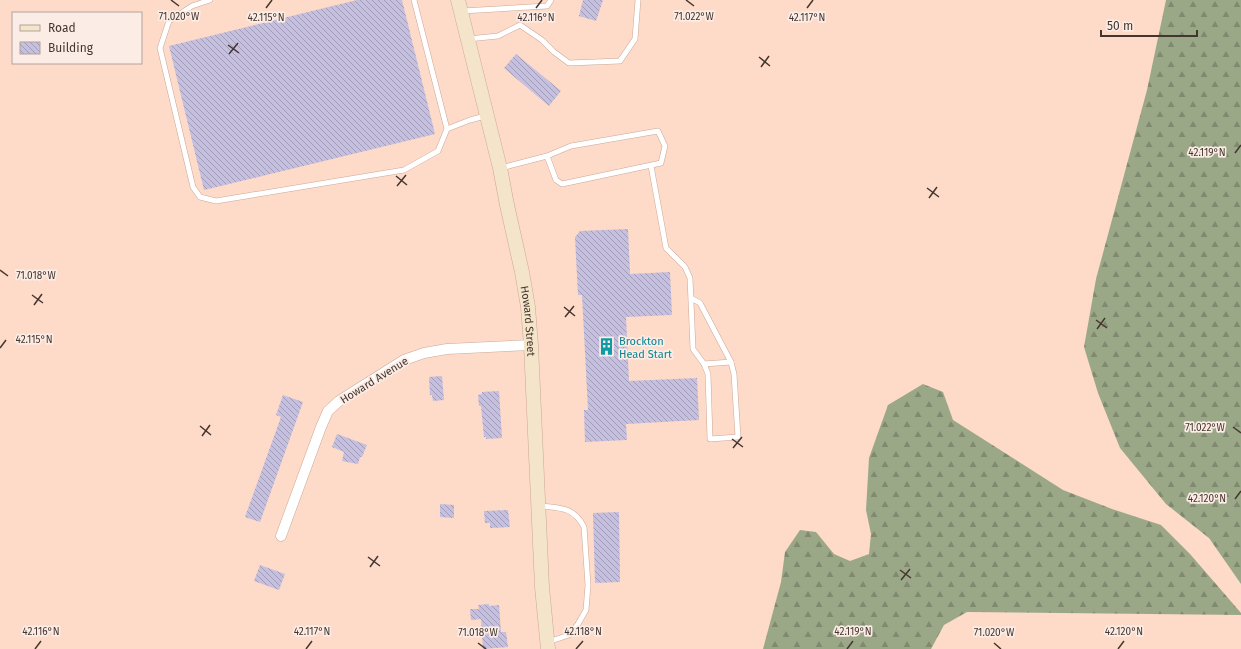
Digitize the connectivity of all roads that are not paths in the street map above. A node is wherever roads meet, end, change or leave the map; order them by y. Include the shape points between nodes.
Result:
1 (210, 0) edge
2 (414, 0) edge
3 (551, 0) edge
4 (638, 0) edge
5 (459, 6) edge
6 (467, 39) junction
7 (486, 116) junction
8 (447, 129) junction
9 (547, 156) junction
10 (651, 166) junction
11 (500, 168) junction
12 (691, 298) junction
13 (531, 345) junction
14 (730, 362) junction
15 (704, 364) junction
16 (538, 505) junction
17 (281, 536) dead end
18 (548, 646) edge

1 - 8 lane via 192,6 169,22 160,48 193,187 200,197 216,201 404,170 438,151
2 - 8 lane
3 - 5 lane via 547,6
4 - 6 lane via 635,38 620,61 570,62 520,25 498,36
5 - 6 main road, Howard Street
6 - 7 main road, Howard Street
7 - 8 lane
7 - 11 main road, Howard Street
9 - 10 lane via 556,180 562,184
9 - 10 lane via 571,146 658,131 665,146 662,163
9 - 11 lane
10 - 12 lane via 666,248 685,267 690,278
11 - 13 main road, Howard Street via 522,272
12 - 14 lane via 700,303
12 - 15 lane via 693,349
13 - 16 main road, Howard Street
13 - 17 street, Howard Avenue via 447,349 424,353 404,360 339,401 328,411 320,427
14 - 15 lane
14 - 15 lane via 734,374 738,438 710,439 708,374
16 - 18 main road, Howard Street
16 - 18 lane via 572,512 581,520 584,527 588,585 586,610 569,635

